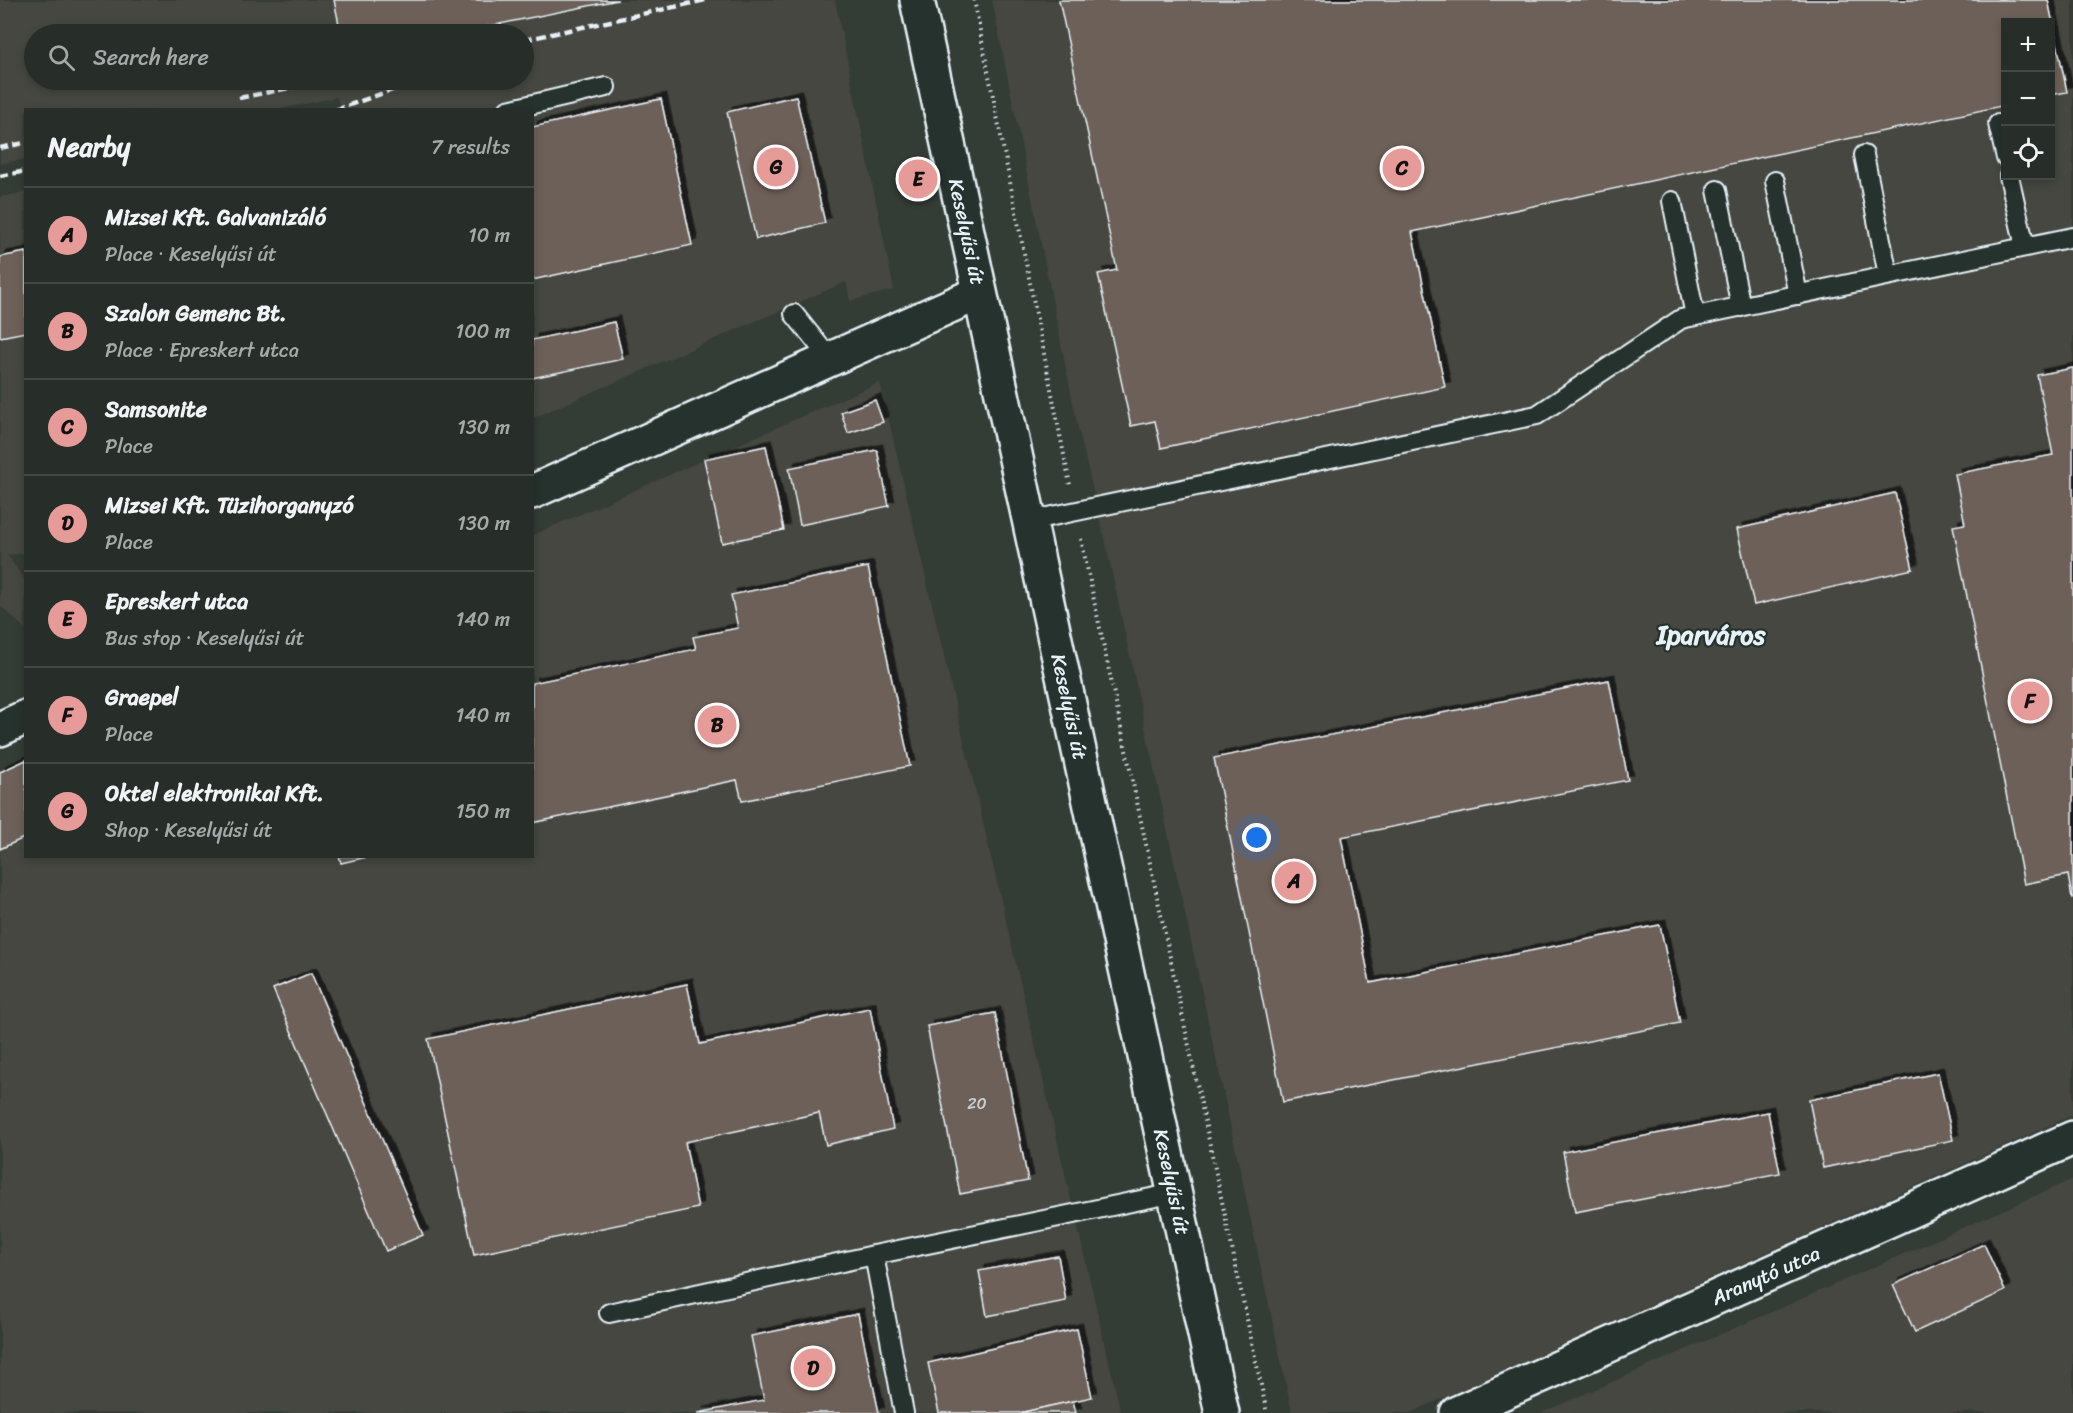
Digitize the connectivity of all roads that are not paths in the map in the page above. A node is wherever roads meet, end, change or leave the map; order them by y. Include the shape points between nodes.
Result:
1 (917, 0) edge
2 (606, 87) dead end
3 (517, 108) edge
4 (1998, 124) dead end
5 (2001, 137) edge
6 (1864, 155) dead end
7 (2010, 180) edge
8 (1775, 181) dead end
9 (1717, 190) dead end
10 (1672, 201) dead end
11 (2073, 237) edge
12 (2025, 247) junction
13 (1888, 275) junction
14 (979, 293) junction
15 (1798, 295) junction
16 (1741, 307) junction
17 (794, 314) dead end
18 (1695, 316) junction
19 (830, 359) junction
20 (534, 491) edge
21 (1029, 521) junction
22 (24, 718) edge
23 (0, 729) edge
24 (2073, 1138) edge
25 (1175, 1193) junction
26 (874, 1256) junction
27 (609, 1313) dead end
28 (904, 1413) edge
29 (1222, 1413) edge
30 (1457, 1413) edge

1 - 14 street, Keselyűsi út
2 - 3 lane
4 - 5 lane
6 - 13 lane
7 - 12 lane
8 - 15 lane
9 - 16 lane
10 - 18 lane
11 - 12 lane
12 - 13 lane
13 - 15 lane
14 - 19 street
14 - 21 street, Keselyűsi út
15 - 16 lane
16 - 18 lane
17 - 19 lane
18 - 21 lane via 1681,319 1537,415
19 - 20 street
21 - 25 street, Keselyűsi út
22 - 23 street
24 - 30 street, Aranytó utca
25 - 26 lane
25 - 29 street, Keselyűsi út
26 - 27 lane
26 - 28 lane

